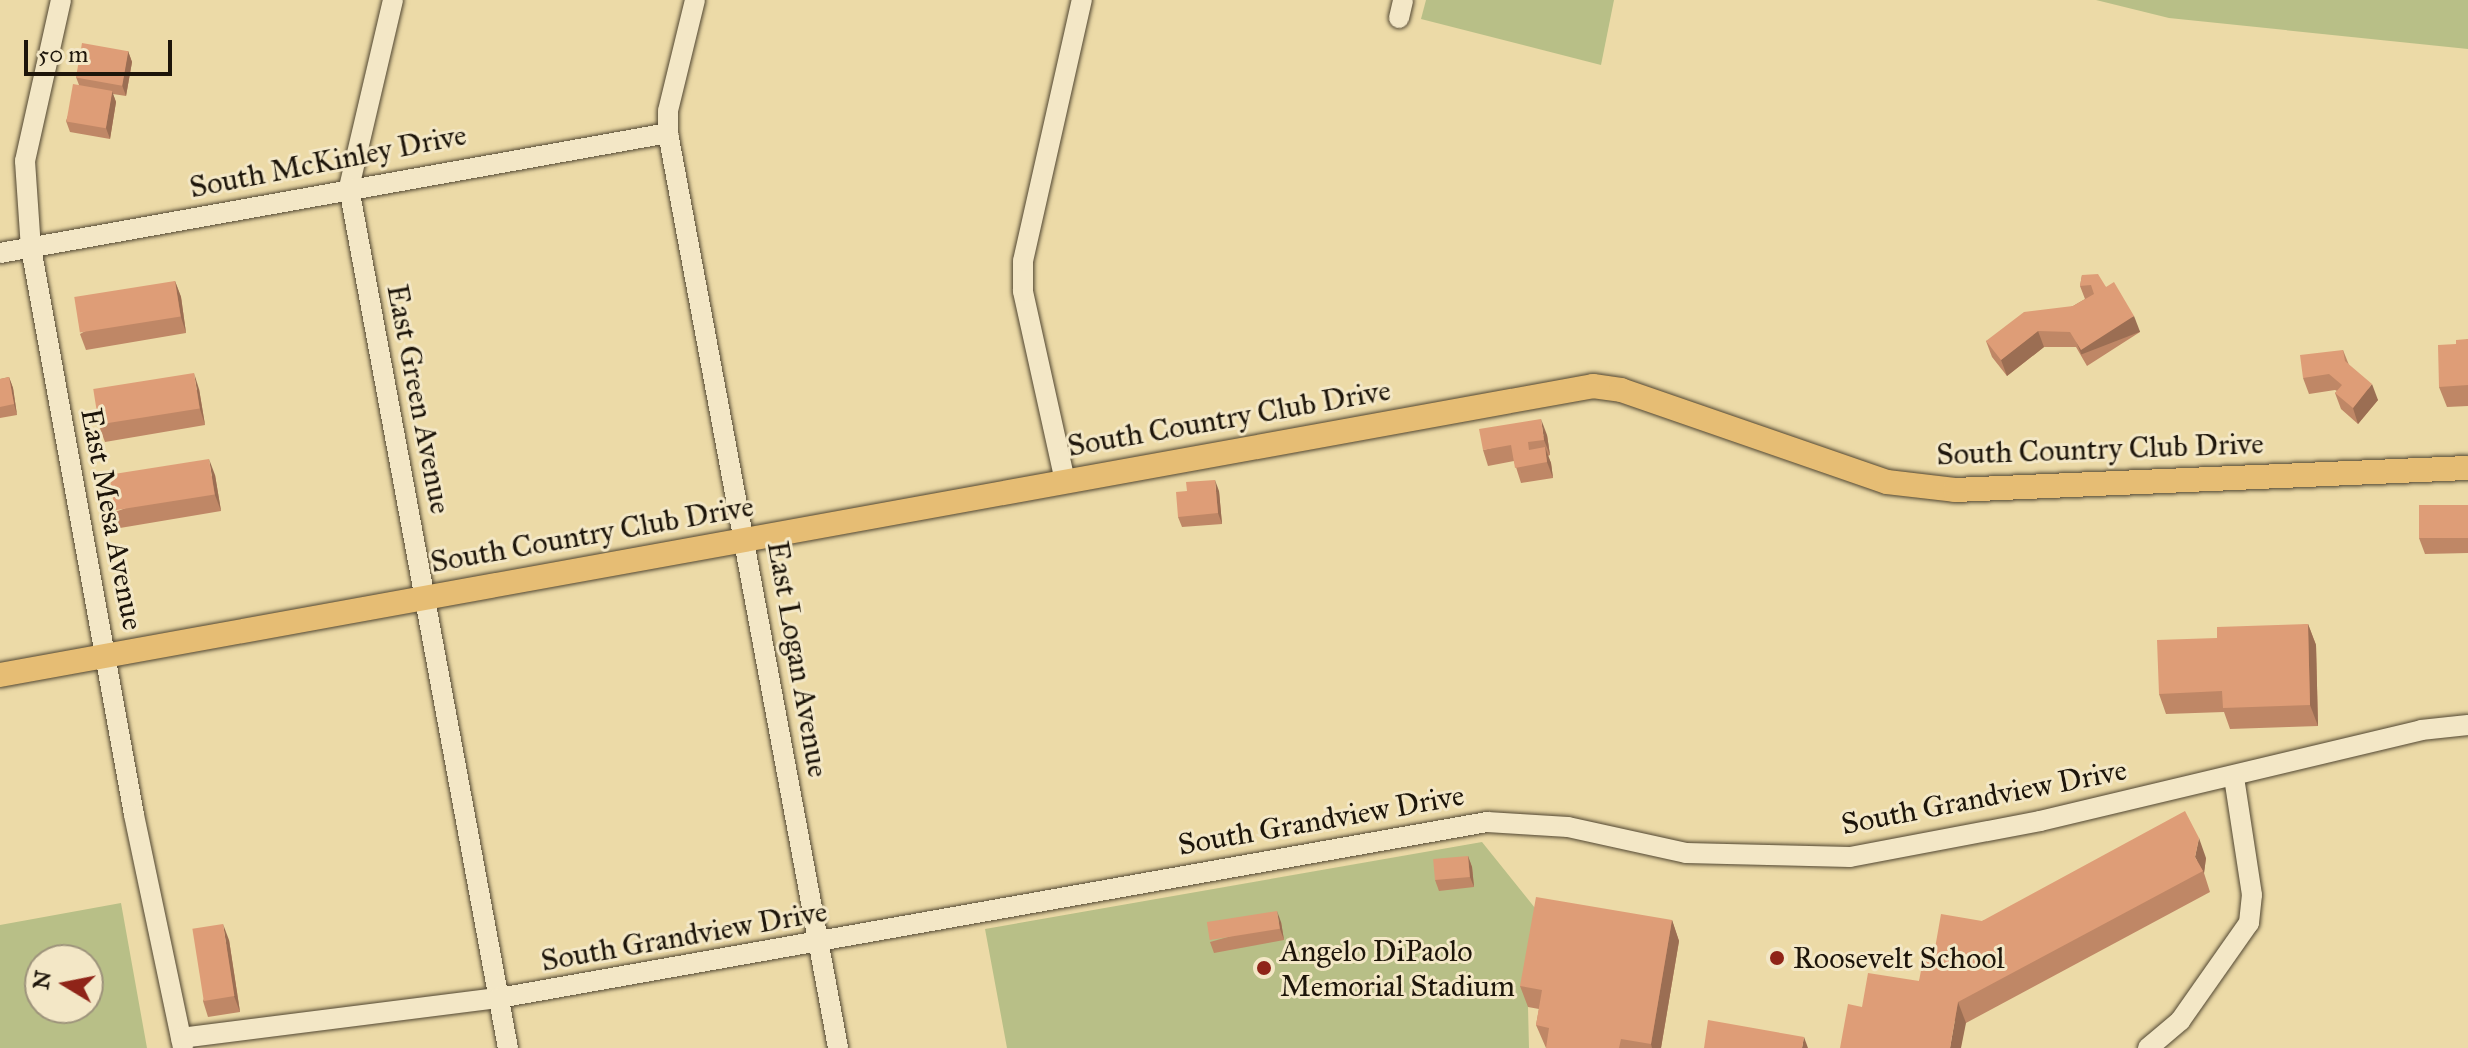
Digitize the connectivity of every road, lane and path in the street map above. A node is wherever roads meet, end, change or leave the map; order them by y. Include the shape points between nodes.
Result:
1 (61, 0) edge
2 (393, 0) edge
3 (695, 0) edge
4 (1082, 0) edge
5 (668, 133) junction
6 (349, 188) junction
7 (31, 248) junction
8 (0, 253) edge
9 (2468, 468) edge
10 (1065, 481) junction
11 (746, 539) junction
12 (426, 597) junction
13 (107, 655) junction
14 (0, 675) edge
15 (2468, 725) edge
16 (2234, 778) junction
17 (819, 943) junction
18 (499, 998) junction
19 (182, 1043) edge
20 (508, 1048) edge
21 (838, 1048) edge
22 (2148, 1048) edge

1 - 7 street, East Mesa Avenue via 25,161
2 - 6 street, East Green Avenue
3 - 5 street, East Logan Avenue via 668,111
4 - 10 street via 1023,261 1023,291
5 - 6 street, South McKinley Drive
5 - 11 street, East Logan Avenue
6 - 7 street, South McKinley Drive
6 - 12 street, East Green Avenue
7 - 8 street, South McKinley Drive
7 - 13 street, East Mesa Avenue
9 - 10 main road, South Country Club Drive via 1955,490 1887,482 1621,390 1593,386
10 - 11 main road, South Country Club Drive
11 - 12 main road, South Country Club Drive
11 - 17 street, East Logan Avenue
12 - 13 main road, South Country Club Drive
12 - 18 street, East Green Avenue
13 - 14 main road, South Country Club Drive
13 - 19 street, East Mesa Avenue
15 - 16 street, South Grandview Drive via 2421,730
16 - 17 street, South Grandview Drive via 1850,857 1686,853 1568,827 1487,822
16 - 22 street via 2252,895 2249,923 2180,1021
17 - 18 street, South Grandview Drive
17 - 21 street, East Logan Avenue
18 - 19 street, South Grandview Drive
18 - 20 street, East Green Avenue

